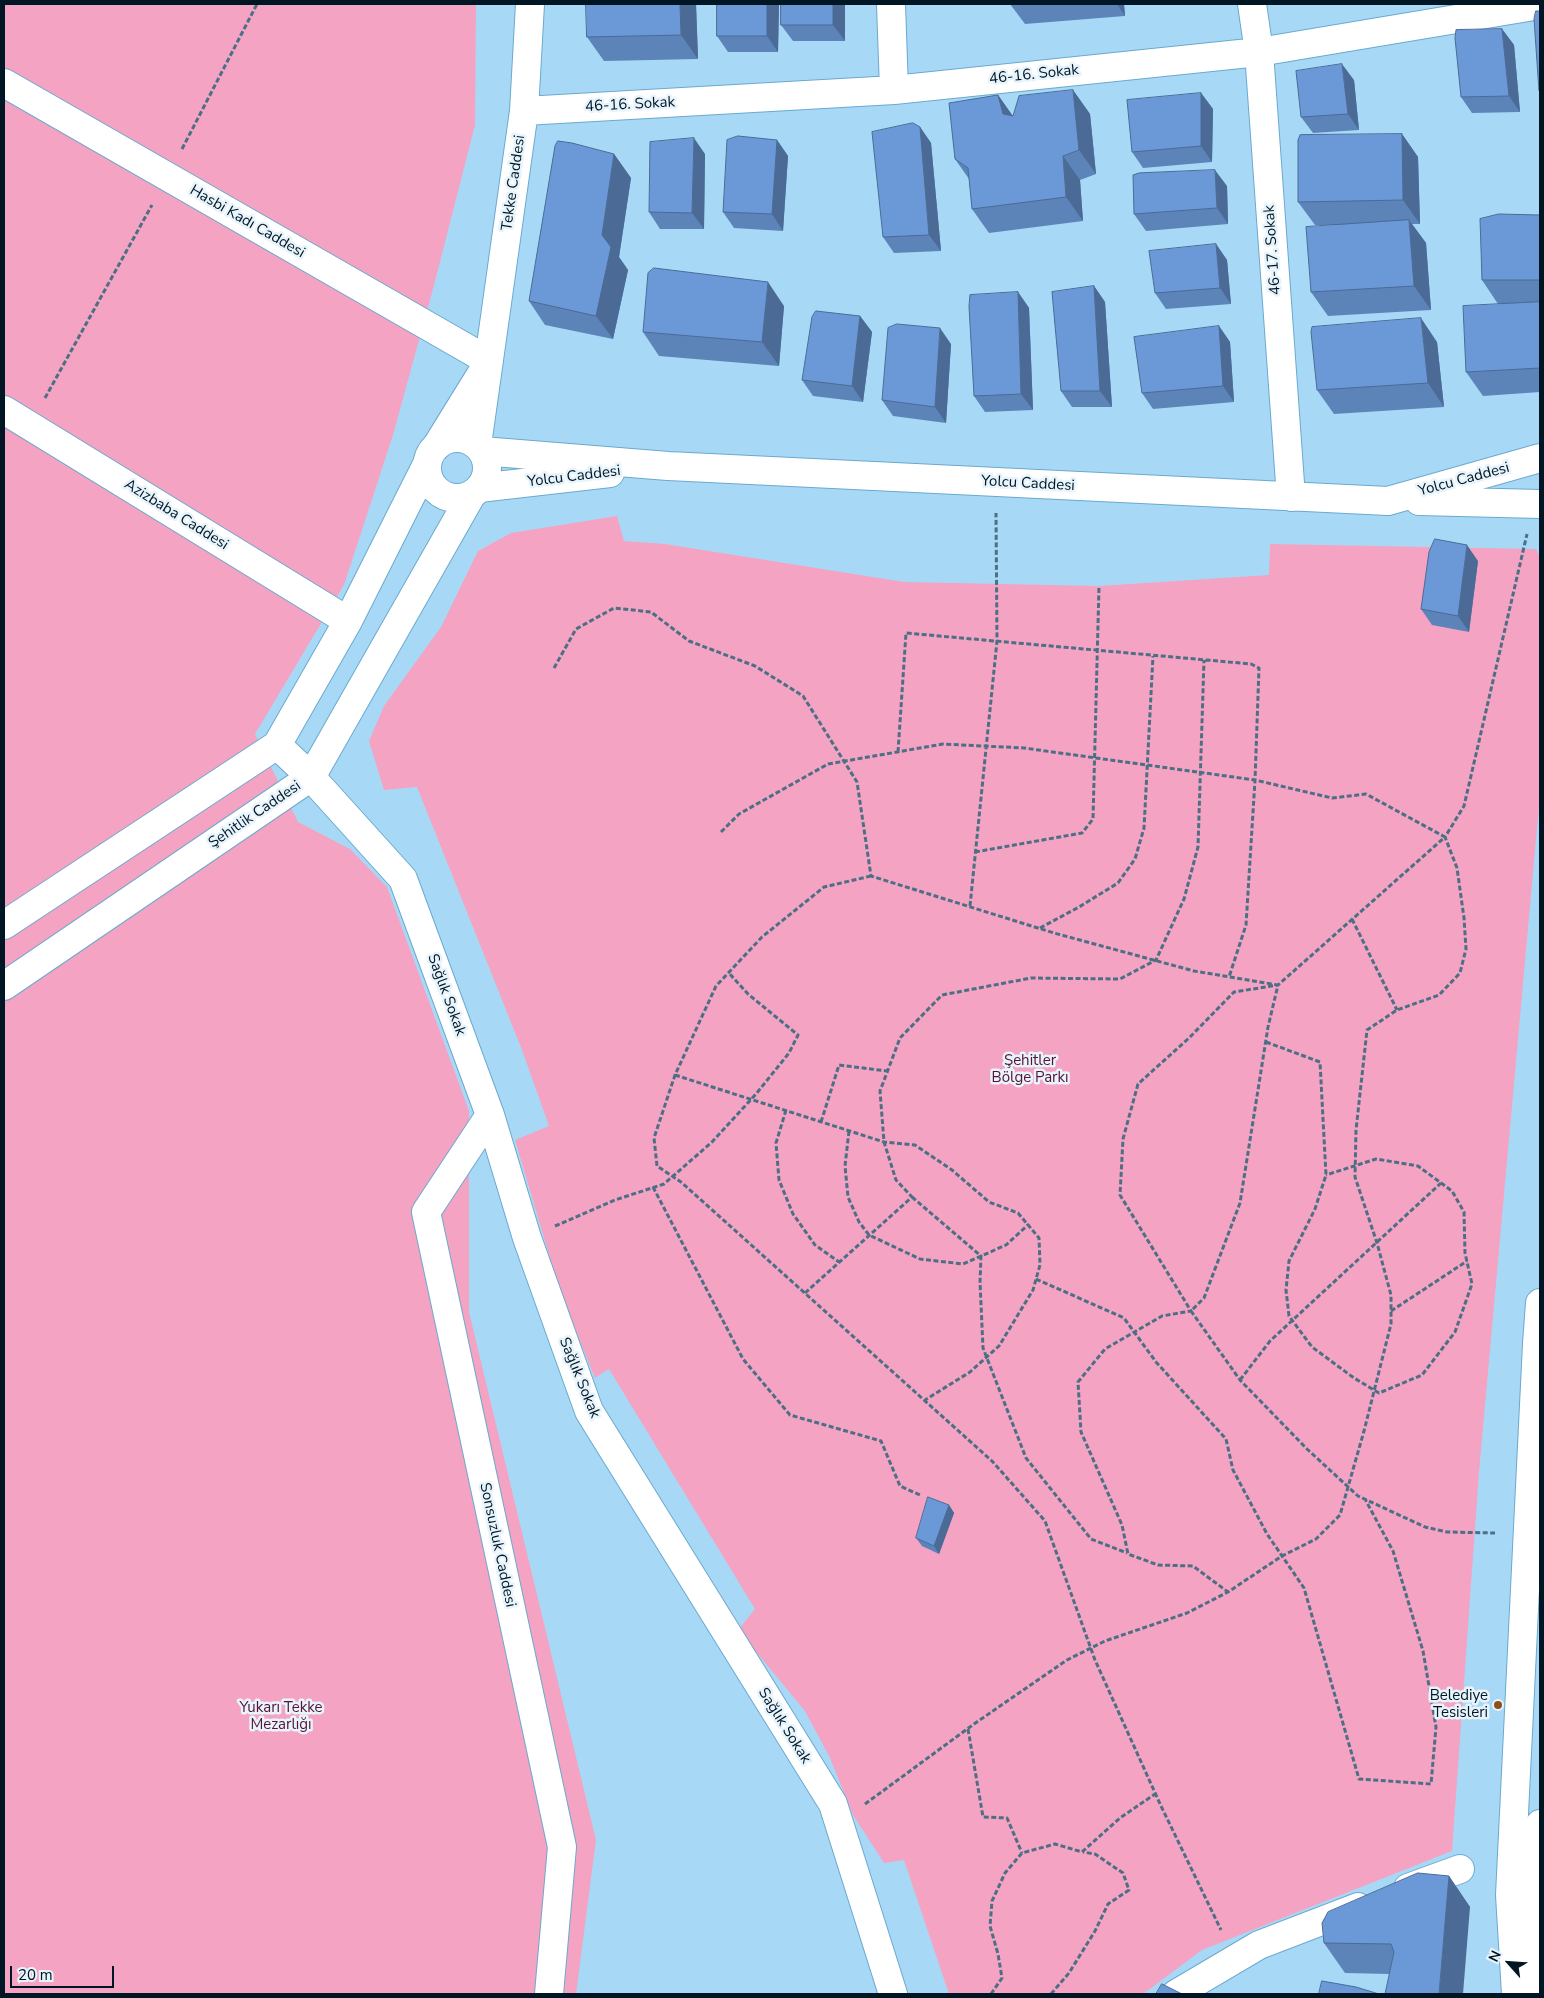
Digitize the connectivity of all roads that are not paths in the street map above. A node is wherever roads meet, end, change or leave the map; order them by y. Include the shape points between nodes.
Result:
1 (530, 4) edge
2 (891, 4) edge
3 (1252, 4) edge
4 (1540, 5) edge
5 (1259, 52) junction
6 (4, 83) edge
7 (894, 90) junction
8 (524, 111) junction
9 (489, 361) junction
10 (4, 410) edge
11 (480, 448) junction
12 (431, 455) junction
13 (1540, 458) edge
14 (668, 466) junction
15 (476, 491) junction
16 (1290, 497) junction
17 (1388, 501) junction
18 (1537, 504) edge
19 (348, 621) junction
20 (277, 745) junction
21 (311, 777) junction
22 (4, 925) edge
23 (4, 986) edge
24 (490, 1115) junction
25 (1540, 1304) edge
26 (1540, 1824) edge
27 (1460, 1869) dead end
28 (550, 1994) edge
29 (893, 1994) edge
30 (1176, 1994) edge
31 (1516, 1994) edge
32 (1533, 1994) edge

1 - 8 street, Tekke Caddesi
2 - 7 street
3 - 5 street, 46-17. Sokak
4 - 5 street, 46-16. Sokak
5 - 7 street, 46-16. Sokak
5 - 16 street, 46-17. Sokak
6 - 9 street, Hasbi Kadı Caddesi
7 - 8 street, 46-16. Sokak
8 - 9 street, Tekke Caddesi
9 - 11 street, Tekke Caddesi
9 - 12 street, Tekke Caddesi
10 - 19 street, Azizbaba Caddesi
11 - 12 street via 462,438 453,438
11 - 14 street, Yolcu Caddesi
11 - 15 street via 488,466 484,482
12 - 15 street via 427,474 437,490 456,498
12 - 19 street
13 - 17 street, Yolcu Caddesi
14 - 15 street, Yolcu Caddesi
14 - 16 street, Yolcu Caddesi
15 - 21 street, Şehitlik Caddesi
16 - 17 street, Yolcu Caddesi
17 - 18 street, Yolcu Caddesi
19 - 20 street
20 - 21 street, Sağlık Sokak
20 - 22 street
21 - 23 street, Şehitlik Caddesi
21 - 24 street, Sağlık Sokak via 403,879
24 - 28 street, Sonsuzluk Caddesi via 426,1212 562,1847
24 - 29 street, Sağlık Sokak via 527,1238 589,1411 833,1804
25 - 31 street via 1510,1894
26 - 32 street
27 - 30 street via 1258,1944

